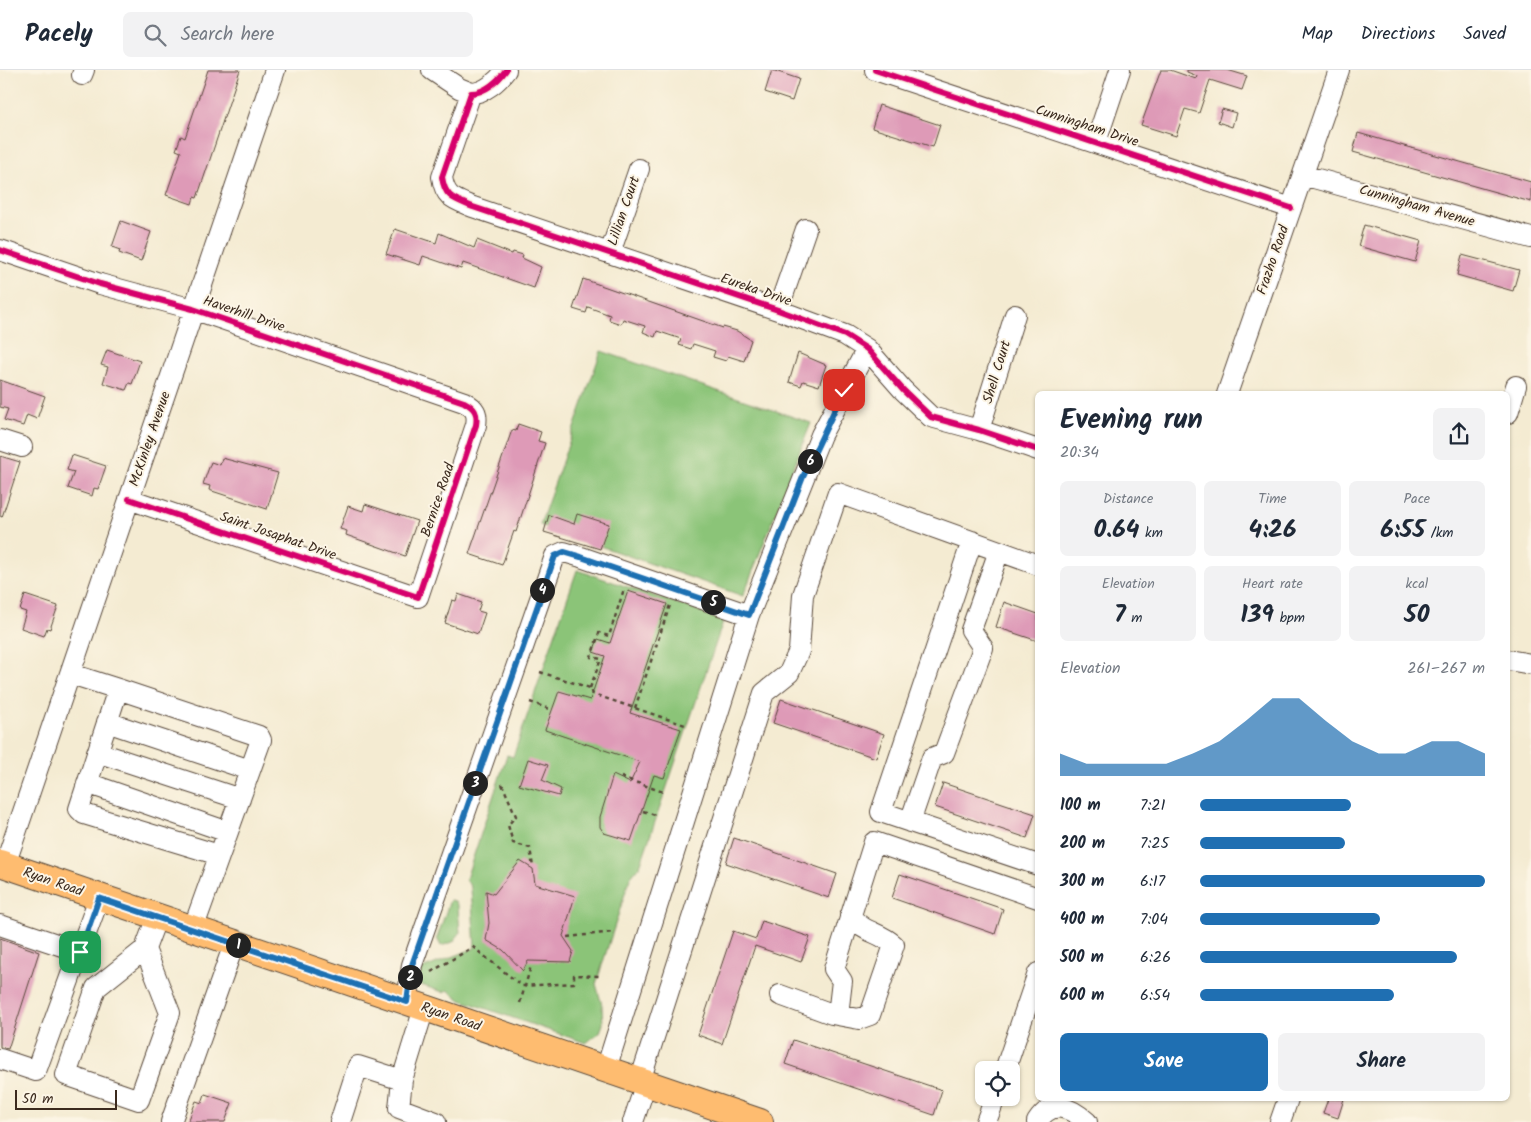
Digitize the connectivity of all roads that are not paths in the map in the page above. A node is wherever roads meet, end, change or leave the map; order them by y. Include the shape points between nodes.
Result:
1 (275, 70) edge
2 (432, 70) edge
3 (506, 70) edge
4 (875, 70) edge
5 (1120, 70) edge
6 (1339, 70) edge
7 (471, 93) junction
8 (1096, 142) junction
9 (639, 169) dead end
10 (1303, 174) junction
11 (1291, 208) junction
12 (806, 229) dead end
13 (1531, 238) edge
14 (0, 250) edge
15 (610, 253) junction
16 (193, 309) junction
17 (778, 310) junction
18 (1015, 315) dead end
19 (867, 349) junction
20 (1516, 386) dead end
21 (1228, 391) edge
22 (1510, 406) edge
23 (476, 411) joint
24 (979, 430) junction
25 (0, 440) edge
26 (22, 447) dead end
27 (1035, 449) edge
28 (130, 499) junction
29 (972, 541) junction
30 (999, 551) junction
31 (1035, 563) edge
32 (418, 597) joint
33 (749, 615) junction
34 (1510, 660) edge
35 (1531, 664) edge
36 (71, 674) junction
37 (118, 689) junction
38 (107, 722) junction
39 (97, 752) junction
40 (250, 770) junction
41 (88, 783) junction
42 (240, 799) junction
43 (881, 812) junction
44 (910, 822) junction
45 (228, 832) junction
46 (874, 842) junction
47 (219, 855) junction
48 (2, 864) edge
49 (1035, 864) edge
50 (1035, 897) edge
51 (99, 898) junction
52 (850, 916) junction
53 (156, 917) junction
54 (0, 925) edge
55 (193, 929) junction
56 (234, 944) junction
57 (144, 949) junction
58 (80, 952) junction
59 (1035, 982) edge
60 (780, 995) dead end
61 (415, 1005) junction
62 (838, 1016) junction
63 (0, 1059) edge
64 (1007, 1061) edge
65 (606, 1069) junction
66 (402, 1080) junction
67 (643, 1082) junction
68 (1287, 1101) edge
69 (992, 1106) edge
70 (397, 1115) edge
71 (755, 1121) edge
72 (171, 1122) edge
73 (340, 1122) edge
74 (436, 1122) edge
75 (633, 1122) edge
76 (986, 1122) edge
77 (1037, 1122) edge
78 (1087, 1122) edge
79 (1280, 1122) edge

1 - 16 street, McKinley Avenue
2 - 7 street
3 - 7 street via 485,90
4 - 8 street, Cunningham Drive
5 - 8 street
6 - 10 street, Frazho Road
7 - 15 street, Eureka Drive via 445,164 444,189 452,198 473,207
8 - 11 street, Cunningham Drive
9 - 15 street, Lillian Court
10 - 11 street, Frazho Road
10 - 13 street, Cunningham Avenue
11 - 21 street, Frazho Road
12 - 17 street
14 - 16 street, Haverhill Drive via 100,284
15 - 17 street, Eureka Drive
16 - 23 street, Haverhill Drive via 464,402
16 - 28 street, McKinley Avenue
17 - 19 street, Eureka Drive via 845,336
18 - 24 street, Shell Court
19 - 24 street, Eureka Drive via 932,417
19 - 33 street via 821,435
20 - 22 street
23 - 32 street, Bernice Road via 476,425
24 - 27 street, Eureka Drive
25 - 26 street
28 - 32 street, Saint Josaphat Drive
28 - 36 street, McKinley Avenue
29 - 30 street
29 - 43 street
29 - 67 street via 838,493 802,595 799,651 789,673 764,693
30 - 31 street
30 - 44 street via 971,630 983,648 944,753 932,758
33 - 61 street via 581,557 564,552 555,556 412,965
33 - 65 street
34 - 35 street
36 - 37 street
36 - 48 street, McKinley Avenue
37 - 38 street
37 - 40 street via 259,736 261,740
38 - 39 street
38 - 40 street
39 - 41 street
39 - 42 street
40 - 42 street
41 - 45 street
41 - 47 street via 79,809 84,814
42 - 45 street
43 - 44 street
43 - 46 street
44 - 49 street
45 - 47 street
46 - 50 street
46 - 52 street
47 - 55 street
48 - 51 main road, Ryan Road
51 - 53 main road, Ryan Road
51 - 58 street
52 - 62 street via 834,969 842,981
52 - 62 street via 860,927 894,945 870,1015 859,1019
53 - 55 main road, Ryan Road
53 - 57 street
54 - 58 street
55 - 56 main road, Ryan Road
56 - 61 main road, Ryan Road
56 - 72 street
57 - 57 street via 96,988 66,1075 139,1100 170,1013
58 - 63 street via 36,1071
59 - 64 street
60 - 62 street
61 - 65 main road, Ryan Road
61 - 66 street
65 - 67 main road, Ryan Road
66 - 70 street
66 - 73 street via 358,1066
67 - 71 main road, Ryan Road
67 - 75 street
68 - 79 street
69 - 76 street
70 - 74 street
77 - 78 street via 1043,1113 1054,1107 1072,1110

